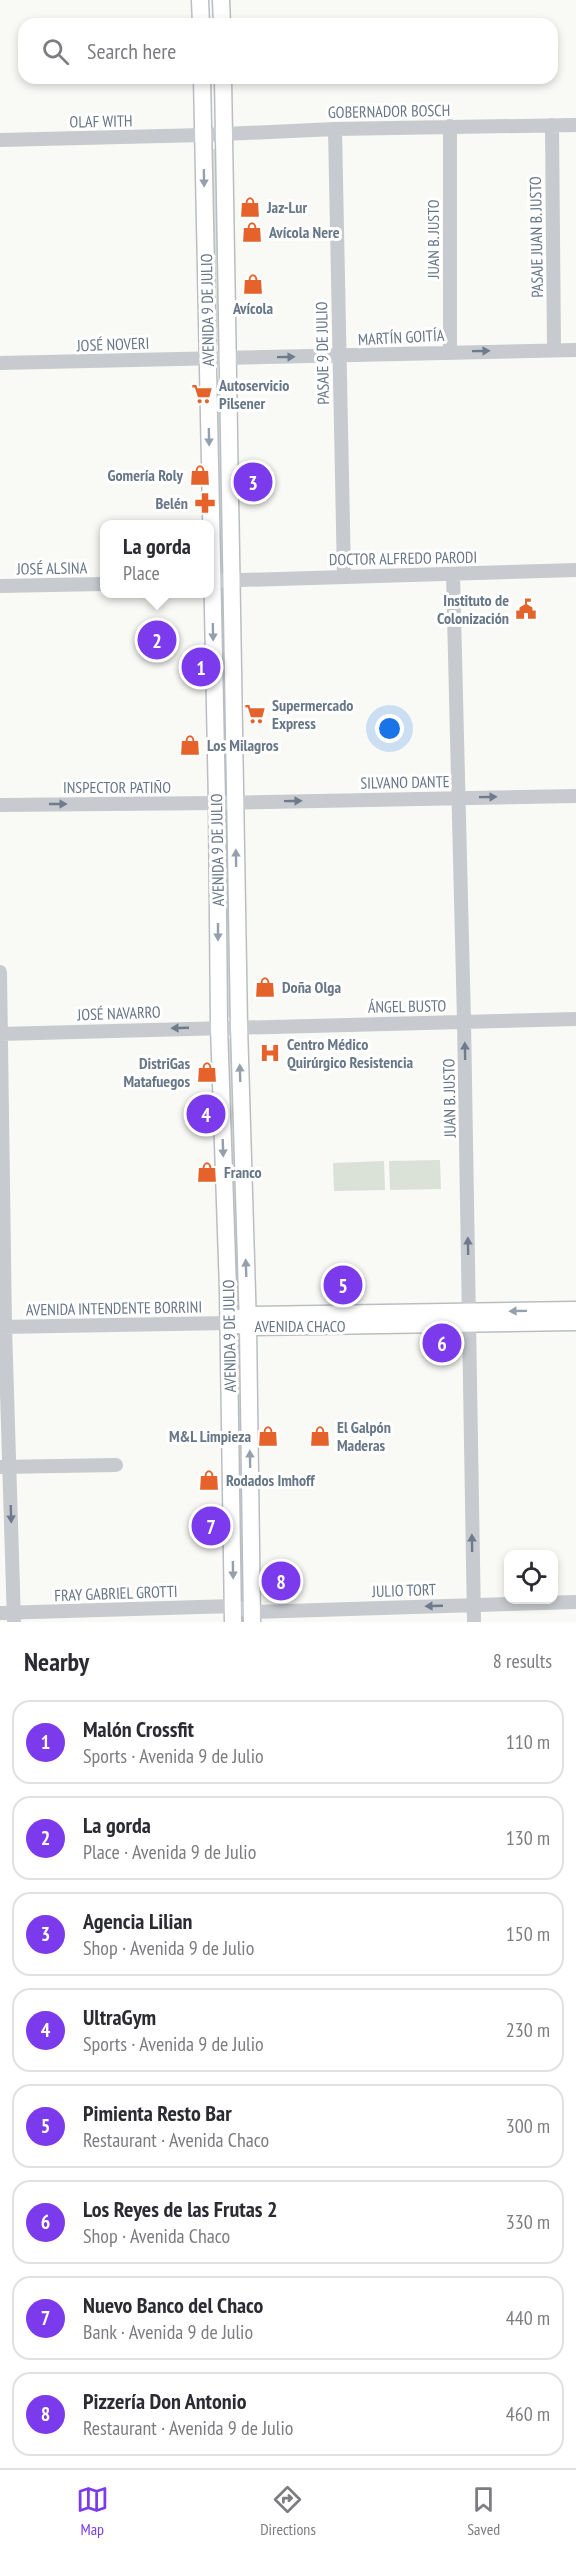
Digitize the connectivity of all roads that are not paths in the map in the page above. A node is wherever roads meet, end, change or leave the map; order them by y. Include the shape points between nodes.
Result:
1 (200, 0) edge
2 (221, 0) edge
3 (201, 18) edge
4 (222, 18) edge
5 (202, 84) edge
6 (223, 84) edge
7 (552, 125) junction
8 (576, 125) edge
9 (450, 126) junction
10 (335, 129) junction
11 (224, 134) junction
12 (203, 135) junction
13 (0, 140) edge
14 (554, 349) junction
15 (576, 350) edge
16 (450, 351) junction
17 (208, 357) junction
18 (339, 357) junction
19 (227, 358) junction
20 (0, 363) edge
21 (210, 520) edge
22 (576, 570) edge
23 (453, 574) junction
24 (344, 576) junction
25 (214, 581) edge
26 (230, 581) junction
27 (100, 584) edge
28 (0, 586) edge
29 (211, 598) edge
30 (576, 796) edge
31 (457, 798) junction
32 (235, 802) junction
33 (217, 803) junction
34 (0, 805) edge
35 (0, 972) edge
36 (576, 1019) edge
37 (464, 1021) junction
38 (239, 1026) junction
39 (219, 1027) junction
40 (1, 1034) edge
41 (576, 1310) edge
42 (469, 1319) junction
43 (248, 1321) junction
44 (229, 1323) junction
45 (576, 1323) edge
46 (3, 1327) edge
47 (116, 1465) dead end
48 (5, 1466) edge
49 (576, 1602) edge
50 (473, 1605) junction
51 (233, 1614) edge
52 (9, 1616) edge
53 (252, 1617) edge
54 (474, 1622) edge

1 - 3 main road
2 - 4 main road
5 - 12 main road, AVENIDA 9 DE JULIO
6 - 11 main road, AVENIDA 9 DE JULIO
7 - 8 street, GOBERNADOR BOSCH
7 - 9 street, GOBERNADOR BOSCH
7 - 14 street, PASAJE JUAN B. JUSTO
9 - 10 street, GOBERNADOR BOSCH
9 - 16 street, JUAN B. JUSTO
10 - 11 street, GOBERNADOR BOSCH
10 - 18 street, PASAJE 9 DE JULIO
11 - 12 street, GOBERNADOR BOSCH
11 - 19 main road, AVENIDA 9 DE JULIO
12 - 13 street, OLAF WITH
12 -> 17 main road, AVENIDA 9 DE JULIO
14 - 15 street, MARTÍN GOITÍA
16 -> 14 street, MARTÍN GOITÍA
16 - 18 street, MARTÍN GOITÍA
17 - 19 street, JOSÉ NOVERI
17 - 20 street, JOSÉ NOVERI
17 -> 21 main road, AVENIDA 9 DE JULIO
19 -> 18 street, MARTÍN GOITÍA
18 - 24 street, PASAJE 9 DE JULIO
19 - 26 main road, AVENIDA 9 DE JULIO
22 - 23 street, DOCTOR ALFREDO PARODI
23 - 24 street, DOCTOR ALFREDO PARODI
23 - 31 street, JUAN B. JUSTO
24 - 26 street, DOCTOR ALFREDO PARODI
25 - 26 street
26 - 32 main road, AVENIDA 9 DE JULIO
27 - 28 street, JOSÉ ALSINA
29 -> 33 main road, AVENIDA 9 DE JULIO
31 -> 30 street, SILVANO DANTE
32 -> 31 street, SILVANO DANTE
31 - 37 street, JUAN B. JUSTO
32 - 33 street, INSPECTOR PATIÑO
38 -> 32 main road, AVENIDA 9 DE JULIO
34 -> 33 street, INSPECTOR PATIÑO
33 -> 39 main road, AVENIDA 9 DE JULIO
35 - 40 street
36 - 37 street, ÁNGEL BUSTO
37 - 38 street, ÁNGEL BUSTO
42 -> 37 street, JUAN B. JUSTO
38 - 39 street, JOSÉ NAVARRO
43 -> 38 main road, AVENIDA 9 DE JULIO
39 -> 40 street, JOSÉ NAVARRO
39 -> 44 main road, AVENIDA 9 DE JULIO
40 - 46 street
41 -> 42 main road, AVENIDA CHACO
42 - 43 main road, AVENIDA CHACO
42 - 45 main road, AVENIDA CHACO
50 -> 42 street, JUAN B. JUSTO
43 - 44 main road, AVENIDA CHACO
53 -> 43 main road, AVENIDA 9 DE JULIO
44 - 46 street, AVENIDA INTENDENTE BORRINI
44 -> 51 main road, AVENIDA 9 DE JULIO
46 - 48 street
47 - 48 street
48 -> 52 street
49 - 50 street, JULIO TORT
50 -> 53 street, JULIO TORT
50 - 54 street, JUAN B. JUSTO
51 - 52 street, FRAY GABRIEL GROTTI
51 - 53 street, JULIO TORT

